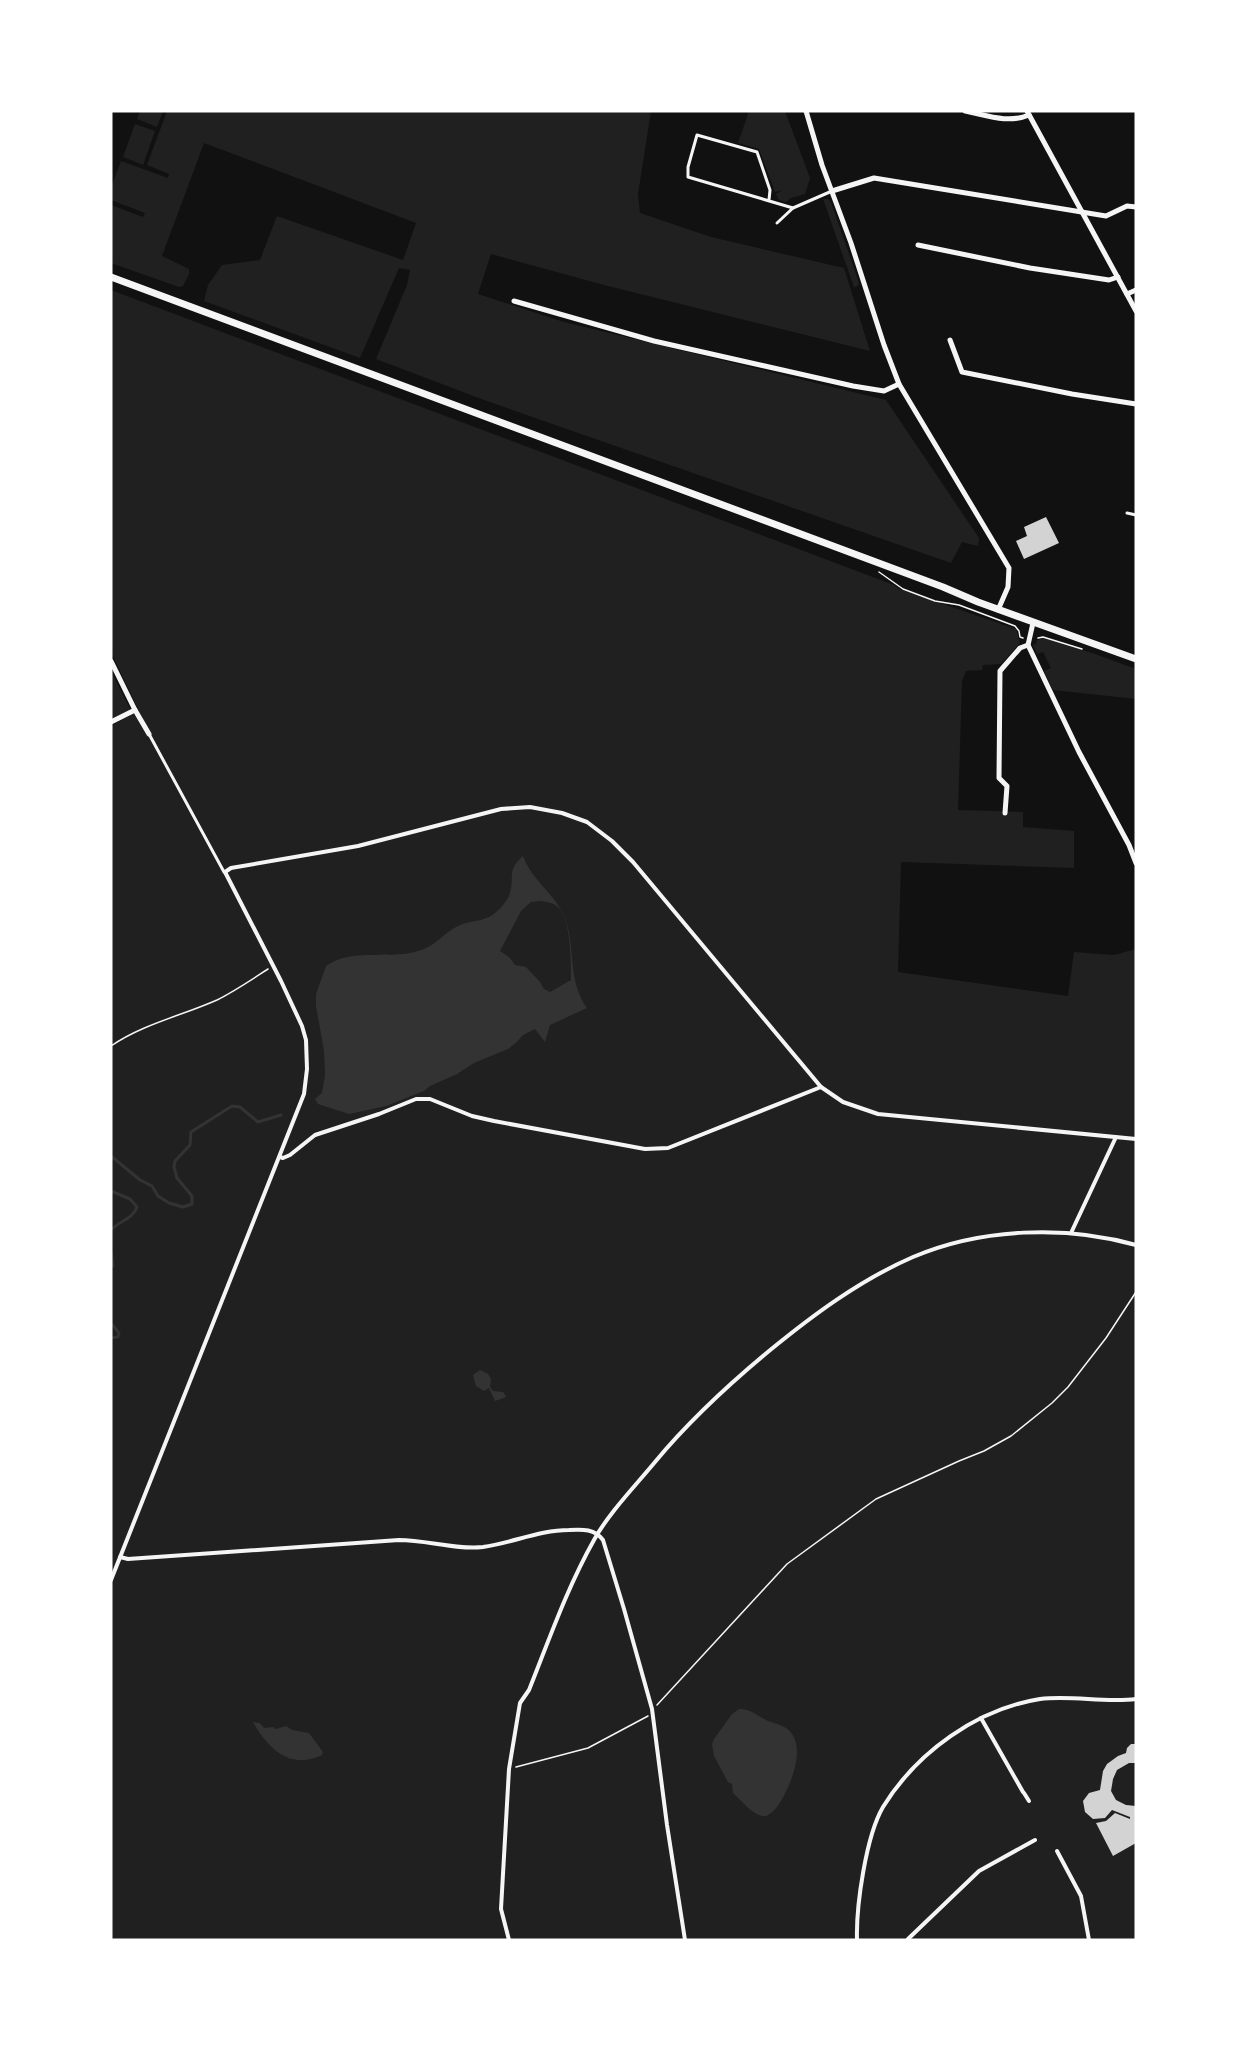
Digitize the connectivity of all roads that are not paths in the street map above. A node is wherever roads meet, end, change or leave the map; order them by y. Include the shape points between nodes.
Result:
1 (806, 111) edge
2 (965, 111) edge
3 (1028, 113) edge
4 (832, 191) junction
5 (769, 200) junction
6 (1136, 207) edge
7 (793, 208) junction
8 (1081, 212) junction
9 (777, 223) dead end
10 (918, 245) dead end
11 (111, 277) edge
12 (1118, 277) junction
13 (1136, 290) edge
14 (1127, 294) junction
15 (514, 301) dead end
16 (1136, 311) edge
17 (950, 340) dead end
18 (899, 384) junction
19 (1136, 404) edge
20 (1127, 513) dead end
21 (1136, 515) edge
22 (998, 610) junction
23 (1033, 623) junction
24 (1028, 645) junction
25 (1136, 659) edge
26 (111, 661) edge
27 (135, 710) junction
28 (111, 722) edge
29 (149, 734) joint
30 (1005, 813) dead end
31 (1133, 845) edge
32 (1136, 863) edge
33 (225, 872) junction
34 (821, 1087) junction
35 (1116, 1137) junction
36 (1136, 1139) edge
37 (280, 1157) junction
38 (1071, 1233) junction
39 (1136, 1245) edge
40 (598, 1534) junction
41 (120, 1557) junction
42 (111, 1580) edge
43 (1136, 1699) edge
44 (981, 1718) junction
45 (1029, 1801) dead end
46 (1035, 1840) dead end
47 (1057, 1851) dead end
48 (509, 1940) edge
49 (685, 1940) edge
50 (856, 1940) edge
51 (909, 1940) edge
52 (1089, 1940) edge

1 - 4 street
2 - 3 street via 1008,120 1021,119
3 - 8 street
4 - 7 lane
4 - 8 street via 874,178
4 - 18 street
5 - 5 lane via 687,176 697,135 757,152 770,190
5 - 7 lane
6 - 8 street via 1127,206 1106,216
7 - 9 lane
8 - 12 street
10 - 12 street via 1030,268 1109,280
11 - 22 street
12 - 14 street
13 - 14 street
14 - 16 street
15 - 18 street via 654,341 853,386 884,391
17 - 19 street via 962,372
18 - 22 street via 1007,563 1010,579
20 - 21 lane
22 - 23 street
23 - 24 street
23 - 25 street
24 - 30 street via 1020,648 1000,671 999,778 1007,786
24 - 31 street via 1080,752
26 - 27 street
27 - 28 street
27 - 29 street
29 - 33 lane
31 - 32 street
33 - 34 street via 242,865 358,846 501,809 530,807 587,822 633,862
33 - 37 street via 306,1040 304,1094
34 - 35 street via 843,1102 878,1114
34 - 37 street via 668,1148 645,1149 494,1121 416,1099 315,1135 290,1155
35 - 36 street
35 - 38 street
37 - 41 street
38 - 39 street
38 - 40 street via 1018,1234 948,1246 893,1267 839,1299 777,1344 698,1414
40 - 41 street via 567,1530 474,1548 399,1540
40 - 48 street via 565,1598 529,1690 519,1703 509,1769 501,1909
40 - 49 street via 603,1540 652,1709
41 - 42 street
43 - 44 street via 1040,1699
44 - 45 street
44 - 50 street via 933,1750 884,1807 865,1864
46 - 51 street via 979,1871
47 - 52 street via 1081,1896

